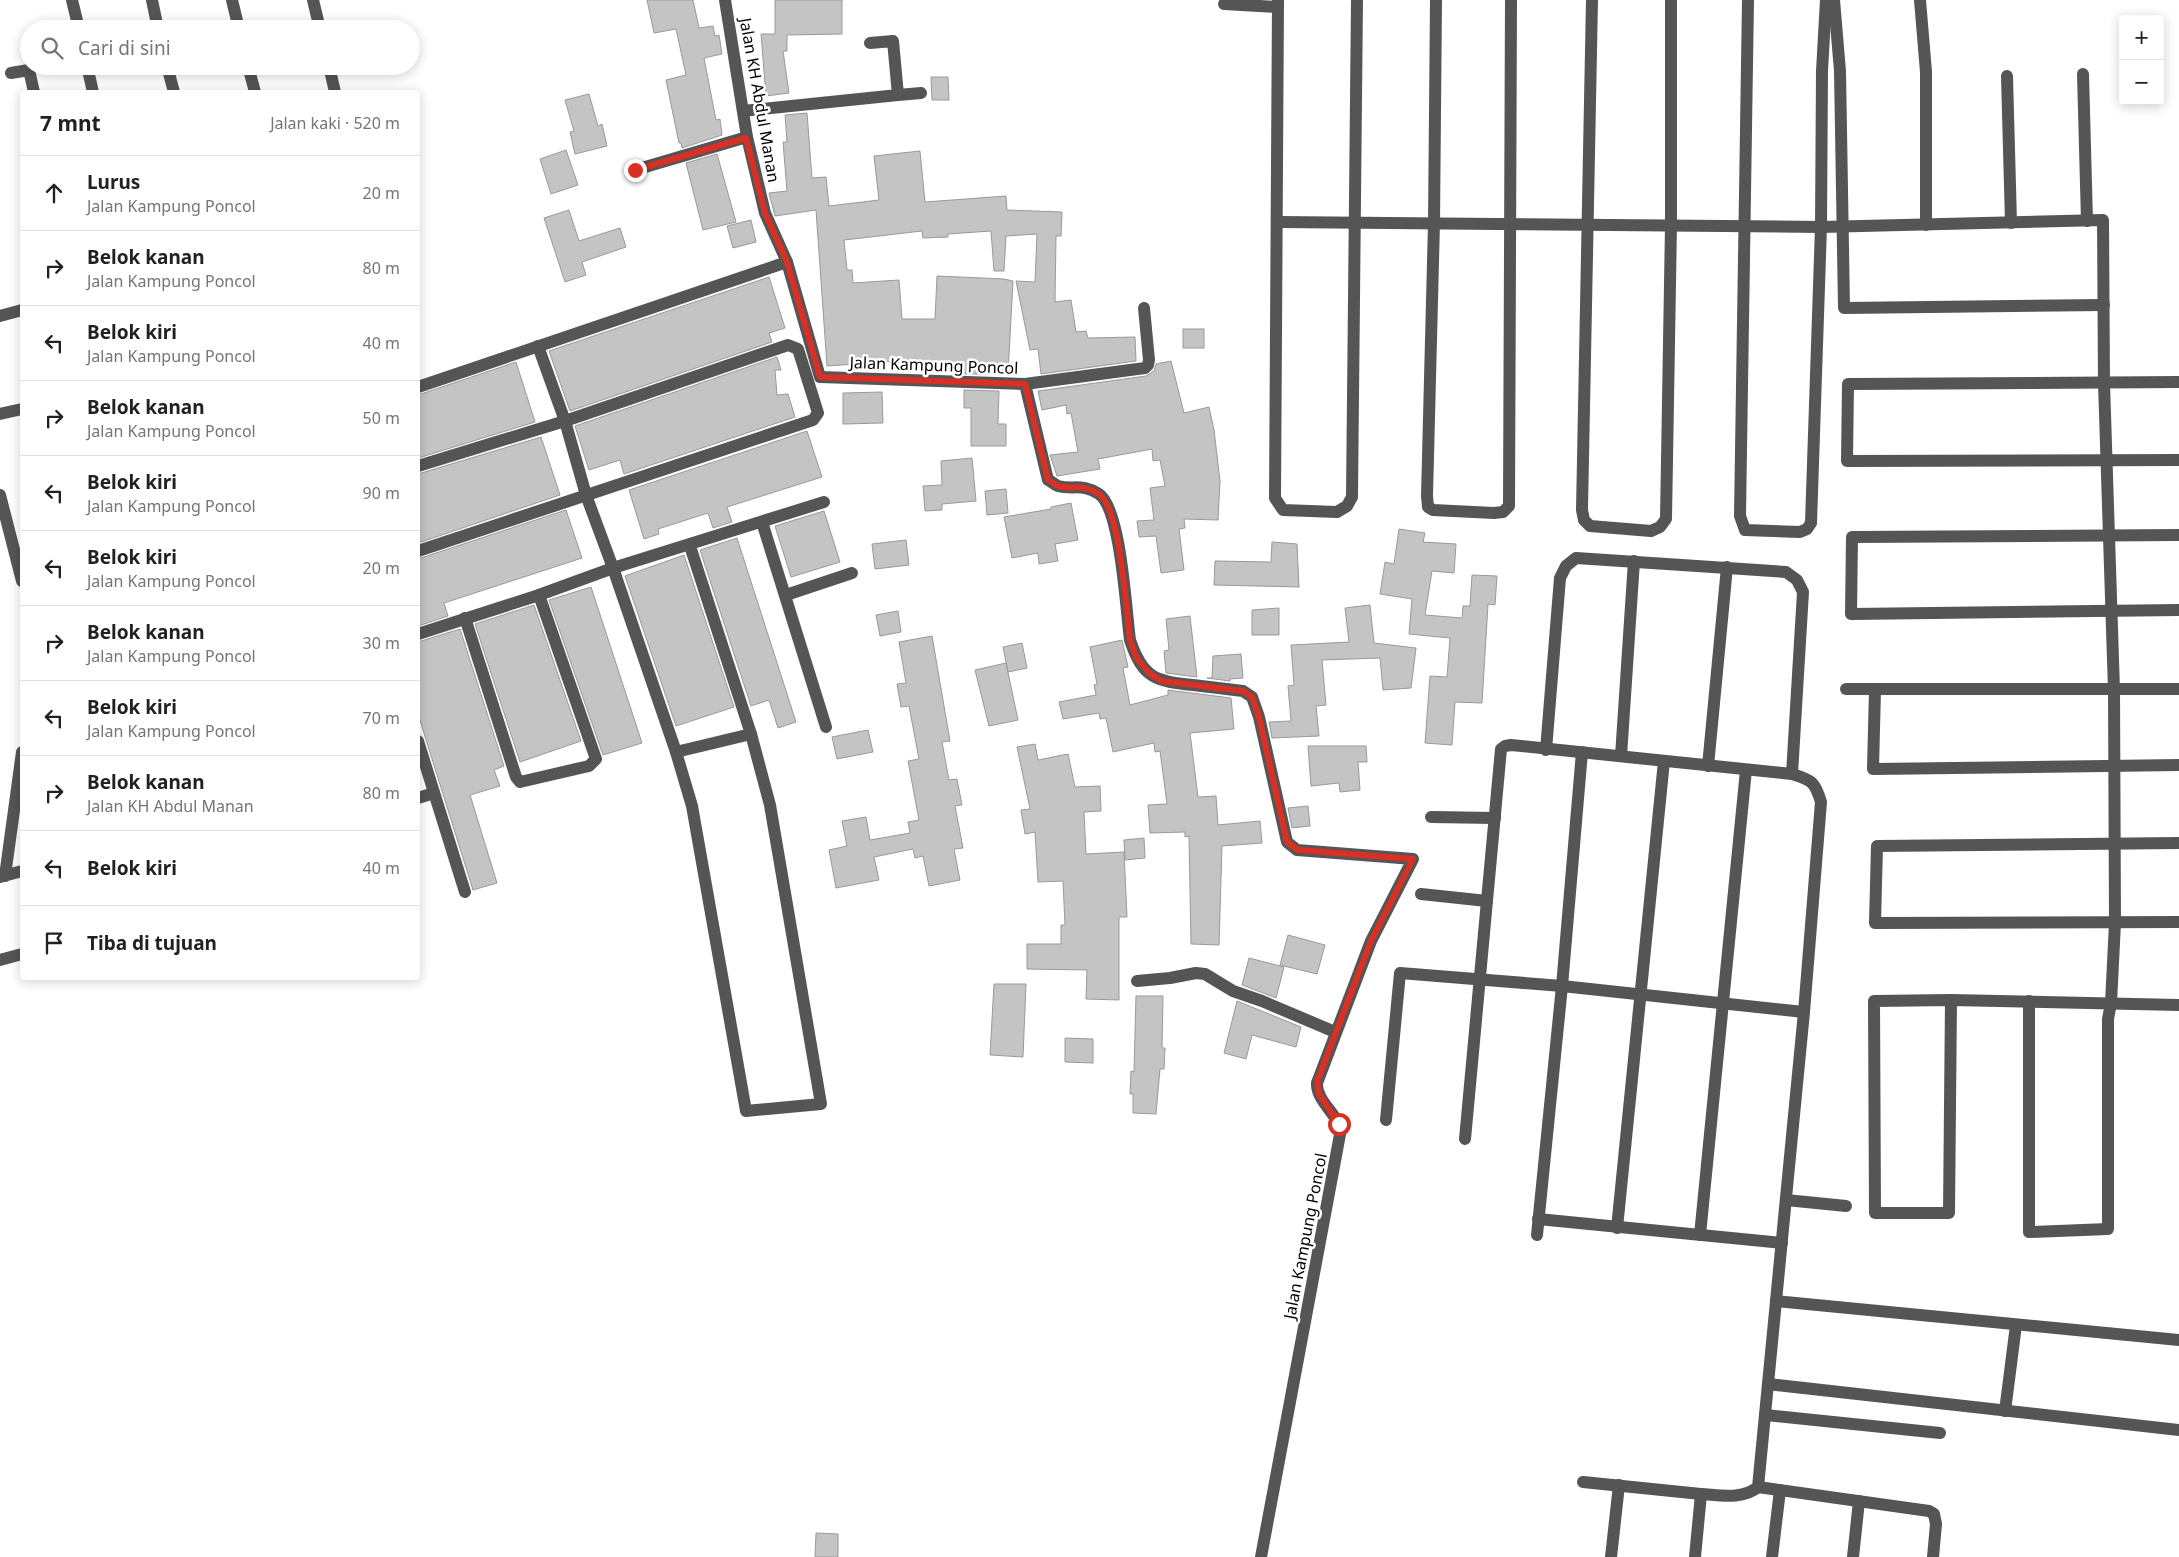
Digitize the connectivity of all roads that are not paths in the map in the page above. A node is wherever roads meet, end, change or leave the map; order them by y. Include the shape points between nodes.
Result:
1 (72, 0) edge
2 (152, 0) edge
3 (232, 0) edge
4 (313, 0) edge
5 (725, 0) edge
6 (1357, 0) edge
7 (1436, 0) edge
8 (1511, 0) edge
9 (1592, 0) edge
10 (1671, 0) edge
11 (1748, 0) edge
12 (1826, 0) edge
13 (1834, 0) edge
14 (1920, 0) edge
15 (1224, 4) dead end
16 (1278, 4) edge
17 (76, 20) edge
18 (156, 20) edge
19 (237, 20) edge
20 (318, 20) edge
21 (870, 43) dead end
22 (20, 72) edge
23 (11, 73) dead end
24 (2083, 74) dead end
25 (30, 75) edge
26 (89, 75) edge
27 (169, 75) edge
28 (250, 75) edge
29 (331, 75) edge
30 (2007, 76) dead end
31 (34, 90) edge
32 (93, 90) edge
33 (173, 90) edge
34 (254, 90) edge
35 (335, 90) edge
36 (921, 92) dead end
37 (898, 95) junction
38 (743, 111) junction
39 (746, 138) junction
40 (635, 170) dead end
41 (2087, 221) junction
42 (1278, 222) junction
43 (1355, 222) junction
44 (2011, 222) junction
45 (1434, 223) junction
46 (1511, 224) junction
47 (1587, 224) junction
48 (1926, 225) junction
49 (1671, 226) junction
50 (1743, 226) junction
51 (1821, 227) junction
52 (1844, 227) junction
53 (787, 262) junction
54 (2104, 305) junction
55 (1144, 308) dead end
56 (20, 311) edge
57 (0, 316) edge
58 (538, 346) junction
59 (820, 377) joint
60 (2179, 382) edge
61 (2104, 383) junction
62 (1025, 384) junction
63 (420, 386) edge
64 (20, 409) edge
65 (0, 414) edge
66 (565, 421) junction
67 (2179, 460) edge
68 (2108, 462) junction
69 (420, 465) edge
70 (0, 495) edge
71 (586, 495) junction
72 (824, 502) dead end
73 (762, 522) junction
74 (2110, 535) junction
75 (2179, 535) edge
76 (690, 546) junction
77 (420, 550) edge
78 (1634, 561) junction
79 (1727, 567) junction
80 (613, 568) junction
81 (20, 573) edge
82 (852, 573) dead end
83 (786, 595) junction
84 (539, 596) junction
85 (2179, 610) edge
86 (2112, 611) junction
87 (465, 618) junction
88 (420, 633) edge
89 (1846, 689) dead end
90 (2179, 689) edge
91 (1875, 690) junction
92 (2114, 690) junction
93 (826, 727) dead end
94 (750, 734) junction
95 (420, 748) edge
96 (1546, 750) junction
97 (676, 752) junction
98 (1582, 752) junction
99 (1621, 756) junction
100 (1664, 761) junction
101 (20, 764) edge
102 (2114, 765) junction
103 (2179, 765) edge
104 (1708, 766) junction
105 (1746, 770) junction
106 (1792, 774) junction
107 (434, 793) junction
108 (420, 797) edge
109 (1431, 817) dead end
110 (1495, 818) junction
111 (2114, 844) junction
112 (2179, 844) edge
113 (20, 872) edge
114 (2, 876) edge
115 (465, 892) dead end
116 (1421, 894) dead end
117 (1487, 901) junction
118 (2179, 922) edge
119 (2115, 923) junction
120 (20, 955) edge
121 (0, 960) edge
122 (1480, 978) junction
123 (1137, 981) dead end
124 (1562, 986) junction
125 (1642, 996) junction
126 (1951, 1000) junction
127 (2029, 1001) junction
128 (2112, 1002) junction
129 (1724, 1003) junction
130 (2179, 1004) edge
131 (1804, 1012) junction
132 (1335, 1032) junction
133 (1386, 1120) dead end
134 (1464, 1139) dead end
135 (1786, 1200) junction
136 (1846, 1206) dead end
137 (1538, 1220) junction
138 (1617, 1228) junction
139 (1537, 1235) dead end
140 (1700, 1235) junction
141 (1782, 1243) junction
142 (1776, 1301) junction
143 (2016, 1324) junction
144 (2179, 1340) edge
145 (1768, 1384) junction
146 (2005, 1411) junction
147 (1765, 1415) junction
148 (2179, 1430) edge
149 (1940, 1432) dead end
150 (1583, 1482) dead end
151 (1619, 1485) junction
152 (1758, 1487) junction
153 (1780, 1490) junction
154 (1701, 1494) junction
155 (1859, 1501) junction
156 (1261, 1557) edge
157 (1611, 1557) edge
158 (1695, 1557) edge
159 (1772, 1557) edge
160 (1853, 1557) edge
161 (1933, 1557) edge

1 - 17 street
2 - 18 street
3 - 19 street
4 - 20 street
5 - 38 street, Jalan KH Abdul Manan
6 - 43 street
7 - 45 street
8 - 46 street
9 - 47 street
10 - 49 street
11 - 50 street
12 - 51 street
13 - 52 street via 1840,71
14 - 48 street via 1926,72
15 - 16 street
16 - 42 street
21 - 37 street via 892,41
22 - 23 street
24 - 41 street
25 - 31 street
26 - 32 street
27 - 33 street
28 - 34 street
29 - 35 street
30 - 44 street
36 - 37 street
37 - 38 street
38 - 39 street, Jalan KH Abdul Manan
39 - 40 street
39 - 53 street, Jalan KH Abdul Manan via 765,213
41 - 44 street
41 - 54 street via 2103,220
42 - 43 street
42 - 43 street via 1274,498 1283,510 1338,512 1352,497
43 - 45 street
44 - 48 street
45 - 46 street
45 - 46 street via 1428,507 1433,510 1494,513 1503,512 1509,506
46 - 47 street
47 - 49 street
47 - 49 street via 1584,520 1590,526 1651,531 1666,519
48 - 52 street
49 - 50 street
50 - 51 street
50 - 51 street via 1741,523 1745,530 1800,532 1811,523
51 - 52 street
52 - 54 street via 1844,308
53 - 58 street
53 - 59 street, Jalan KH Abdul Manan
54 - 61 street
55 - 62 street via 1149,360 1145,368
56 - 57 street
58 - 63 street
58 - 66 street
59 - 62 street, Jalan Kampung Poncol
60 - 61 street
61 - 68 street
61 - 68 street via 1848,384 1847,461
62 - 132 street, Jalan Kampung Poncol via 1048,480 1058,486 1089,488 1102,496 1108,506 1116,532 1130,640 1136,657 1148,672 1161,681 1243,691 1252,697 1287,842 1291,847 1413,859 1371,941
64 - 65 street
66 - 69 street
66 - 71 street
66 - 71 street via 788,345 798,349 818,413 813,420
67 - 68 street
68 - 74 street
70 - 81 street
71 - 77 street
71 - 80 street
72 - 73 street
73 - 76 street
73 - 83 street
74 - 75 street
74 - 86 street
74 - 86 street via 1852,537 1851,614
76 - 80 street
76 - 94 street
78 - 79 street
78 - 96 street via 1576,558 1566,566 1560,578
78 - 99 street
79 - 104 street
79 - 106 street via 1786,572 1797,580 1803,592
80 - 84 street
80 - 97 street
82 - 83 street
83 - 93 street
84 - 87 street
84 - 87 street via 596,759 589,766 520,782 516,778
85 - 86 street
86 - 92 street
87 - 88 street
89 - 91 street
90 - 92 street
91 - 92 street
91 - 102 street via 1873,769
92 - 102 street
94 - 97 street
94 - 97 street via 770,805 822,1104 746,1111 692,806
95 - 107 street
96 - 98 street
96 - 110 street via 1510,746 1501,749
98 - 99 street
98 - 124 street
99 - 100 street
100 - 104 street
100 - 125 street
101 - 114 street
102 - 103 street
102 - 111 street
104 - 105 street
105 - 106 street
105 - 129 street
106 - 131 street via 1808,779 1816,787 1821,802
107 - 108 street
107 - 115 street
109 - 110 street
110 - 117 street
111 - 112 street
111 - 119 street
111 - 119 street via 1877,846 1875,923
113 - 114 street
116 - 117 street
117 - 122 street
118 - 119 street
119 - 128 street
120 - 121 street
122 - 124 street
122 - 133 street via 1400,973
122 - 134 street
123 - 132 street via 1205,974 1233,991
124 - 125 street
124 - 137 street
125 - 129 street
125 - 138 street
126 - 126 street via 1949,1213 1875,1213 1874,1001
126 - 127 street
127 - 128 street
127 - 128 street via 2029,1232 2108,1229 2108,1019
128 - 130 street
129 - 131 street
129 - 140 street
131 - 135 street
132 - 156 street, Jalan Kampung Poncol via 1317,1088 1341,1129
135 - 136 street
135 - 141 street
137 - 138 street
137 - 139 street
138 - 140 street
140 - 141 street
141 - 142 street
142 - 143 street
142 - 145 street
143 - 144 street
143 - 146 street
145 - 146 street
145 - 147 street
146 - 148 street
147 - 149 street
147 - 152 street
150 - 151 street
151 - 154 street
151 - 157 street
152 - 153 street
152 - 154 street via 1740,1496
153 - 155 street
153 - 159 street
154 - 158 street
155 - 160 street
155 - 161 street via 1934,1514

